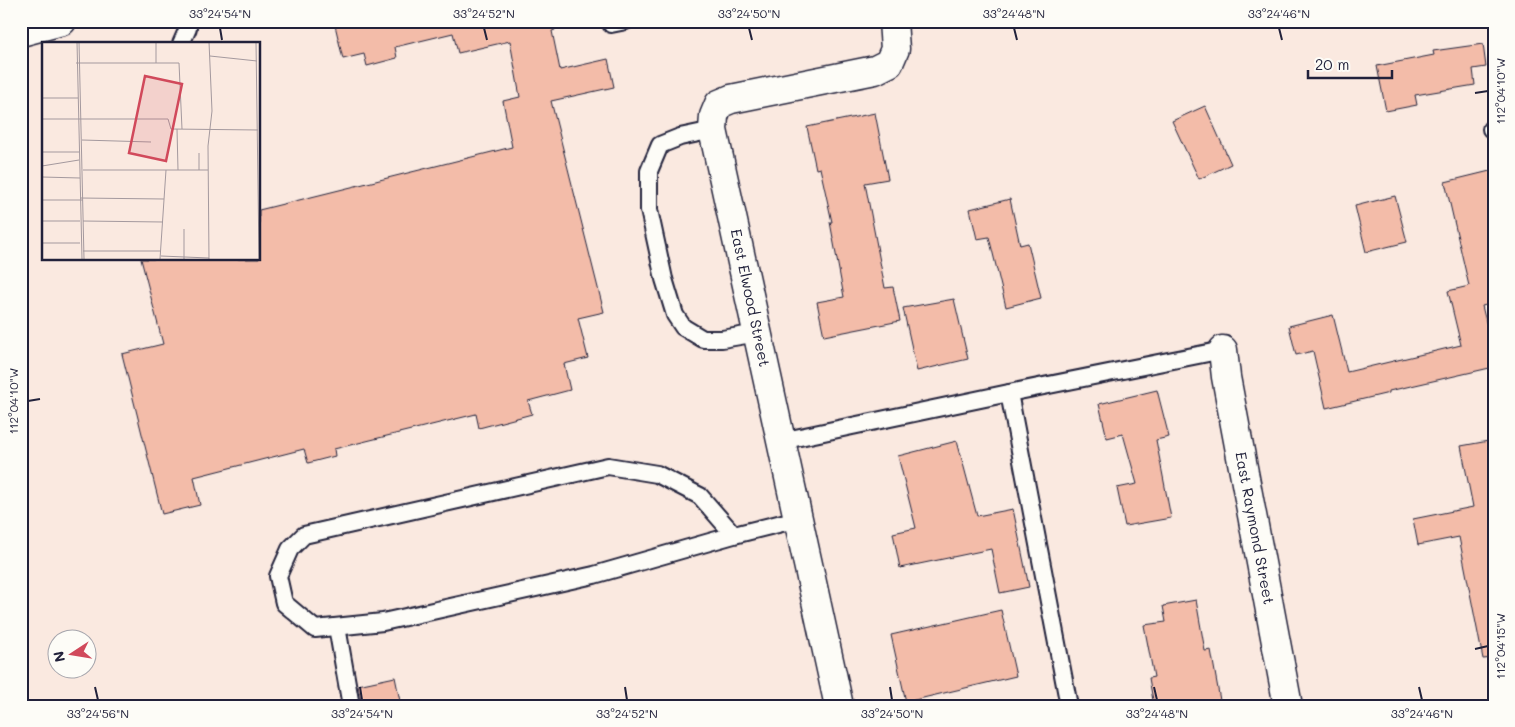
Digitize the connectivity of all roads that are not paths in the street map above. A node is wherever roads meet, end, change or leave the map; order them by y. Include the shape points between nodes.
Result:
1 (62, 21) edge
2 (187, 21) edge
3 (892, 21) edge
4 (21, 32) edge
5 (182, 42) edge
6 (713, 130) junction
7 (758, 333) junction
8 (1223, 350) joint
9 (1008, 393) junction
10 (781, 441) junction
11 (798, 519) junction
12 (734, 535) junction
13 (336, 627) junction
14 (352, 706) edge
15 (839, 706) edge
16 (1069, 706) edge
17 (1288, 706) edge

1 - 4 street
2 - 5 lane via 188,28
3 - 6 street, East Elwood Street via 894,49 889,63 876,70 731,99 719,104
6 - 7 street, East Elwood Street
6 - 7 lane via 660,144 649,171 649,210 660,262 675,315 683,327 703,339
7 - 10 street, East Elwood Street
8 - 9 lane
8 - 17 street, East Raymond Street
9 - 10 lane
9 - 16 lane
10 - 11 street, East Elwood Street
11 - 12 lane
11 - 15 street, East Elwood Street
12 - 13 lane via 594,575 383,622
12 - 13 lane via 700,496 657,474 608,466 304,535 290,549 278,576 284,603 316,629
13 - 14 lane

